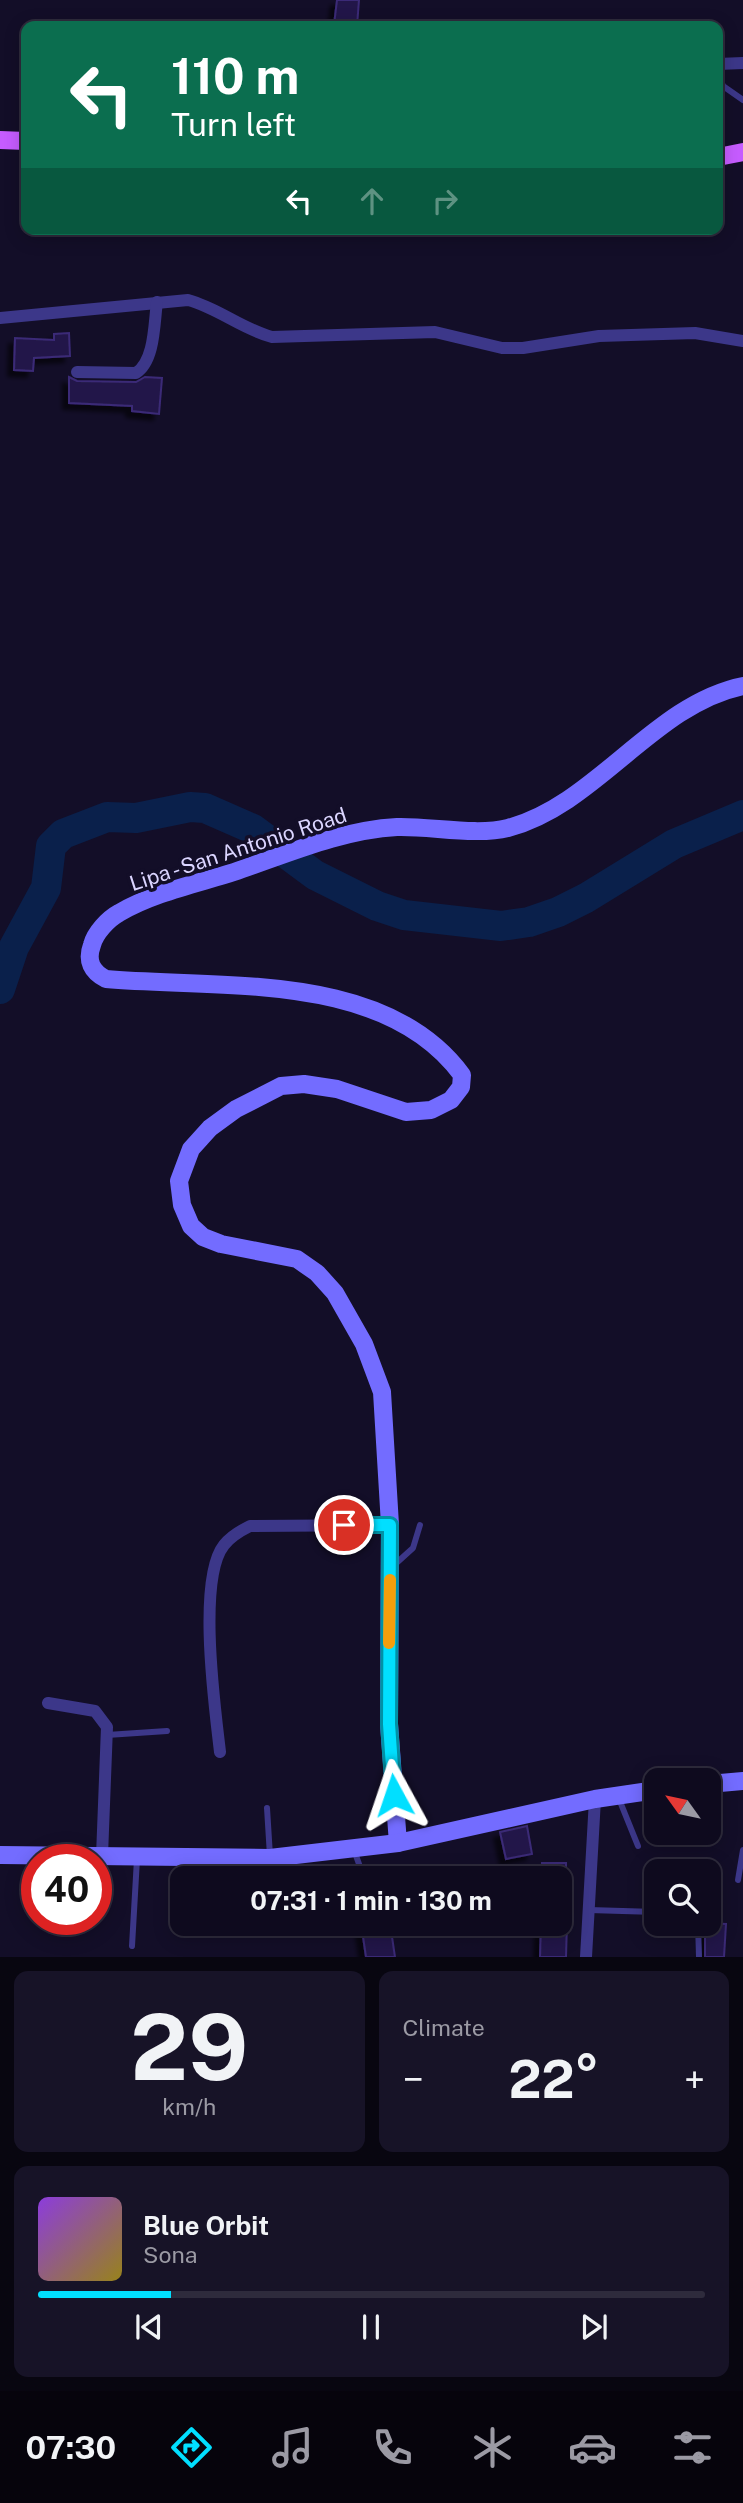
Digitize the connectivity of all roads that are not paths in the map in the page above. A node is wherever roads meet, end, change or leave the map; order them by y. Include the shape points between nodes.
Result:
1 (743, 63) edge
2 (723, 64) edge
3 (723, 86) edge
4 (743, 100) edge
5 (0, 140) edge
6 (21, 141) edge
7 (743, 152) edge
8 (723, 156) edge
9 (157, 302) junction
10 (0, 318) edge
11 (743, 341) edge
12 (76, 372) dead end
13 (743, 686) edge
14 (390, 1525) junction
15 (420, 1525) dead end
16 (390, 1568) junction
17 (48, 1703) dead end
18 (167, 1731) dead end
19 (107, 1735) junction
20 (220, 1752) dead end
21 (743, 1781) edge
22 (721, 1783) edge
23 (644, 1792) edge
24 (618, 1795) junction
25 (595, 1799) junction
26 (267, 1808) dead end
27 (398, 1843) junction
28 (102, 1844) edge
29 (638, 1846) dead end
30 (353, 1848) junction
31 (743, 1850) edge
32 (0, 1855) edge
33 (21, 1855) edge
34 (112, 1856) edge
35 (137, 1857) junction
36 (270, 1858) junction
37 (360, 1866) edge
38 (738, 1880) dead end
39 (587, 1910) junction
40 (644, 1912) edge
41 (698, 1936) edge
42 (132, 1946) dead end
43 (586, 1957) edge
44 (699, 1957) edge

1 - 2 street
3 - 4 lane
5 - 6 main road
7 - 8 main road
9 - 10 street
9 - 11 street via 202,303 250,331 272,337 448,333 502,348 599,336 695,333
9 - 12 street via 142,369 136,373
13 - 14 street, Lipa - San Antonio Road via 699,703 581,789 544,813 507,828 397,827 353,833 157,896 117,914 92,943 89,960 95,973 106,979 275,988 337,999 390,1018 431,1043 462,1075 461,1087 452,1100 431,1110 406,1112 337,1089 281,1086 210,1128 191,1149 179,1181 182,1205 191,1226 203,1237 297,1259 335,1293 364,1343 382,1392
14 - 16 street, Lipa - San Antonio Road
14 - 20 street via 250,1526 223,1546 214,1567 210,1620
15 - 16 lane via 413,1548
16 - 27 street, Lipa - San Antonio Road via 389,1724
17 - 19 street via 95,1711 103,1718
18 - 19 lane
19 - 28 street
21 - 22 street
23 - 24 street
24 - 25 street
24 - 29 lane
25 - 27 street
25 - 39 street
26 - 36 lane
27 - 30 street
30 - 36 street
30 - 37 lane
31 - 38 lane
32 - 33 street
34 - 35 street
35 - 36 street
35 - 42 lane
39 - 40 lane
39 - 43 street
41 - 44 lane

